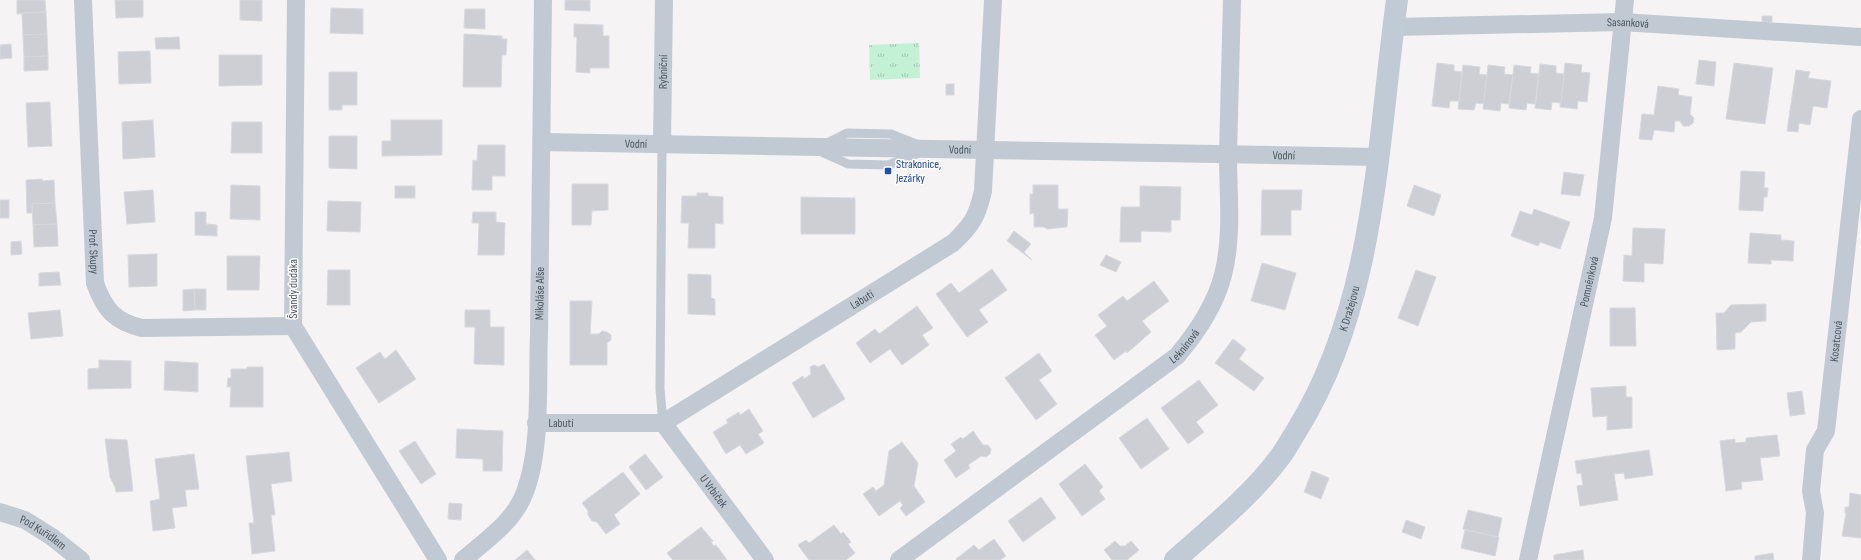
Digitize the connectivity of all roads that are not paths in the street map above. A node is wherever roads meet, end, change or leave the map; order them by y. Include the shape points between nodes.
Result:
1 (83, 0) edge
2 (296, 0) edge
3 (543, 0) edge
4 (664, 0) edge
5 (993, 0) edge
6 (1232, 0) edge
7 (1397, 0) edge
8 (1625, 0) edge
9 (1622, 22) junction
10 (1394, 27) junction
11 (1861, 37) edge
12 (1861, 119) edge
13 (542, 142) junction
14 (662, 144) junction
15 (986, 150) junction
16 (1228, 154) junction
17 (1379, 157) junction
18 (293, 326) junction
19 (536, 423) junction
20 (663, 423) junction
21 (0, 512) edge
22 (81, 560) edge
23 (438, 560) edge
24 (463, 560) edge
25 (765, 560) edge
26 (899, 560) edge
27 (1175, 560) edge
28 (1528, 560) edge
29 (1811, 560) edge

1 - 18 street, Prof. Skupy via 95,283 100,298 109,311 123,322 142,328
2 - 18 street, Švandy dudáka
3 - 13 street, Mikoláše Alše
4 - 14 street, Rybniční
5 - 15 street, Labutí
6 - 16 street, Leknínová
7 - 10 street, K Dražejovu
8 - 9 street, Pomněnková
9 - 10 street, Sasanková
9 - 11 street, Sasanková
9 - 28 street, Pomněnková via 1603,218
10 - 17 street, K Dražejovu
12 - 29 street, Kosatcová via 1826,431 1815,450 1811,491 1815,513
13 - 14 street, Vodní
13 - 19 street, Mikoláše Alše
14 - 15 street, Vodní
14 - 20 lane via 660,389
15 - 16 street, Vodní
15 - 20 street, Labutí via 983,191 978,212 968,229 953,243
16 - 17 street, Vodní
16 - 26 street, Leknínová via 1229,240 1223,275 1211,306 1195,334 1177,356
17 - 27 street, K Dražejovu via 1354,298 1335,355 1312,405 1280,457 1242,501
18 - 23 street, Švandy dudáka
19 - 20 street, Labutí
19 - 24 street, Mikoláše Alše via 530,475 518,507 510,519
20 - 25 street, U Vrbiček
21 - 22 street, Pod Kuřidlem via 25,520

